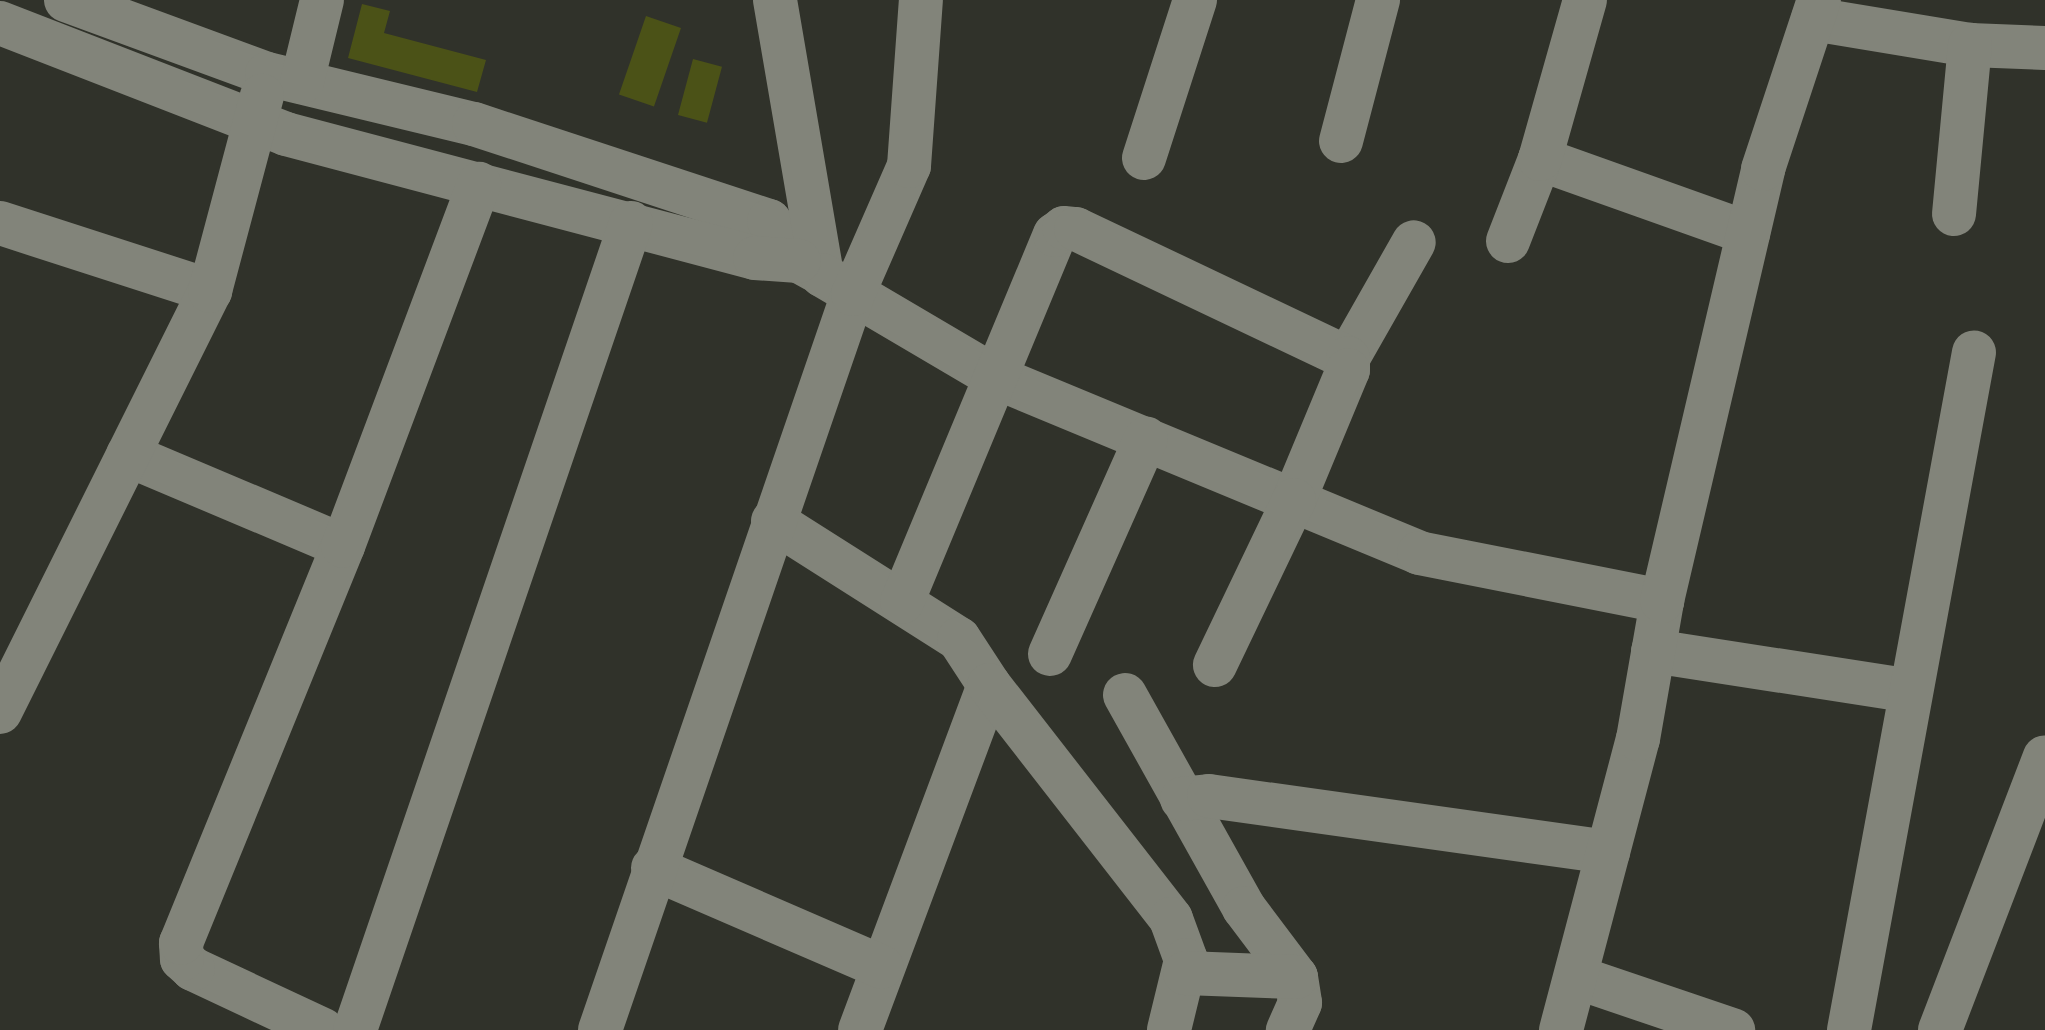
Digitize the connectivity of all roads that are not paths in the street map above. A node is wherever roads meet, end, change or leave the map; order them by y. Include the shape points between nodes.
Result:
1 (66, 0) edge
2 (322, 0) edge
3 (775, 0) edge
4 (921, 0) edge
5 (1195, 0) edge
6 (1378, 0) edge
7 (1585, 0) edge
8 (1816, 10) edge
9 (0, 23) edge
10 (1970, 45) junction
11 (2045, 48) edge
12 (284, 78) junction
13 (256, 122) junction
14 (1341, 141) dead end
15 (1144, 158) dead end
16 (1540, 159) junction
17 (479, 184) junction
18 (1954, 214) dead end
19 (0, 223) edge
20 (631, 223) junction
21 (1748, 233) junction
22 (1508, 241) dead end
23 (1414, 242) dead end
24 (824, 276) junction
25 (210, 291) junction
26 (1974, 352) dead end
27 (1348, 358) junction
28 (995, 377) junction
29 (1146, 438) junction
30 (128, 455) junction
31 (1294, 500) junction
32 (773, 521) junction
33 (343, 546) junction
34 (1662, 601) junction
35 (902, 602) junction
36 (1653, 651) junction
37 (1050, 654) dead end
38 (1215, 665) dead end
39 (989, 685) junction
40 (1910, 691) junction
41 (1125, 695) dead end
42 (0, 712) edge
43 (2045, 757) edge
44 (1182, 799) junction
45 (1608, 852) junction
46 (653, 868) junction
47 (882, 967) junction
48 (1185, 973) junction
49 (1296, 977) junction
50 (1576, 977) junction
51 (323, 1030) edge
52 (355, 1030) edge
53 (600, 1030) edge
54 (860, 1030) edge
55 (1169, 1030) edge
56 (1288, 1030) edge
57 (1562, 1030) edge
58 (1733, 1030) edge
59 (1849, 1030) edge
60 (1940, 1030) edge

1 - 12 street
2 - 12 street
3 - 24 street
4 - 24 street via 909,166
5 - 15 street
6 - 14 street
7 - 16 street
8 - 10 street
8 - 21 street via 1763,169
9 - 13 street
10 - 11 street
10 - 18 street
12 - 13 street
12 - 24 street via 474,124 769,221
13 - 17 street
13 - 25 street
16 - 21 street
16 - 22 street
17 - 20 street
17 - 33 street
19 - 25 street
20 - 24 street
20 - 52 street
21 - 34 street
23 - 27 street
24 - 28 street
24 - 32 street
25 - 30 street
26 - 40 street
27 - 28 street via 1103,241 1064,228 1055,235
27 - 31 street via 1348,370
28 - 29 street
28 - 35 street
29 - 31 street
29 - 37 street
30 - 33 street
30 - 42 street
31 - 34 street via 1419,553
31 - 38 street
32 - 35 street
32 - 46 street
33 - 51 street via 181,943 182,959 193,969
34 - 36 street
35 - 39 street via 959,639
36 - 40 street
36 - 45 street via 1638,739
39 - 47 street
39 - 48 street via 1171,919 1186,960
40 - 59 street
41 - 44 street
43 - 60 street
44 - 45 street via 1209,796
44 - 49 street via 1244,908
45 - 50 street
46 - 47 street
46 - 53 street
47 - 54 street
48 - 49 street
48 - 55 street
49 - 56 street via 1300,1003
50 - 57 street
50 - 58 street

